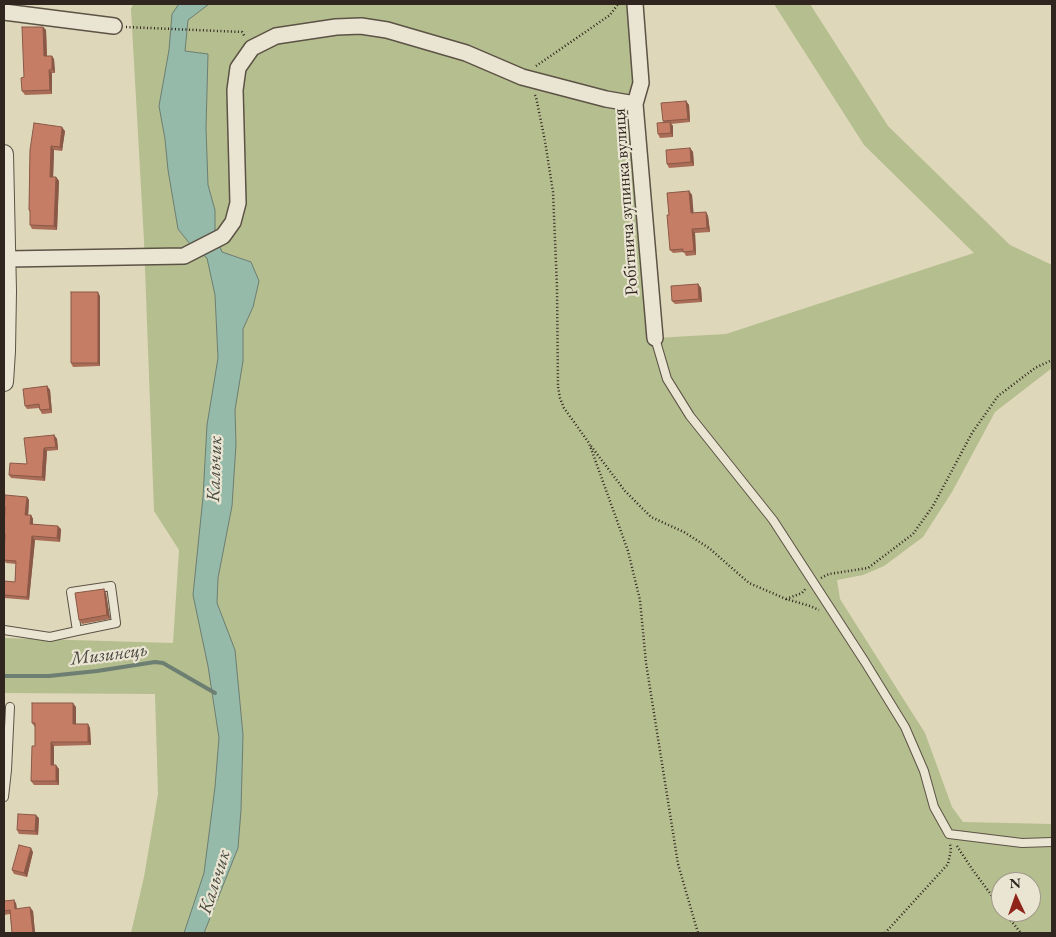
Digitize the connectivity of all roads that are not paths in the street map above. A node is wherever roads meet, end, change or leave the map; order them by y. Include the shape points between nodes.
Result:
1 (635, 4) edge
2 (4, 12) edge
3 (114, 26) road end
4 (635, 104) junction
5 (4, 154) edge
6 (7, 259) junction
7 (6, 291) edge
8 (654, 338) joint
9 (5, 350) edge
10 (4, 382) edge
11 (4, 630) edge
12 (77, 631) junction
13 (10, 707) dead end
14 (4, 797) edge
15 (1052, 842) edge

1 - 4 street, Робітнича зупинка вулиця via 642,83
2 - 3 street
4 - 6 street via 606,100 522,77 466,53 386,30 336,27 276,36 252,48 238,68 235,90 238,203 233,222 223,236 184,256
4 - 8 street, Робітнича зупинка вулиця
5 - 6 street
6 - 7 street
7 - 9 street
8 - 15 lane via 667,379 690,416 773,520 905,728 924,771 934,807 949,834 1022,843
9 - 10 street
11 - 12 lane via 50,638
12 - 12 lane via 116,622 111,586 72,592
13 - 14 lane

